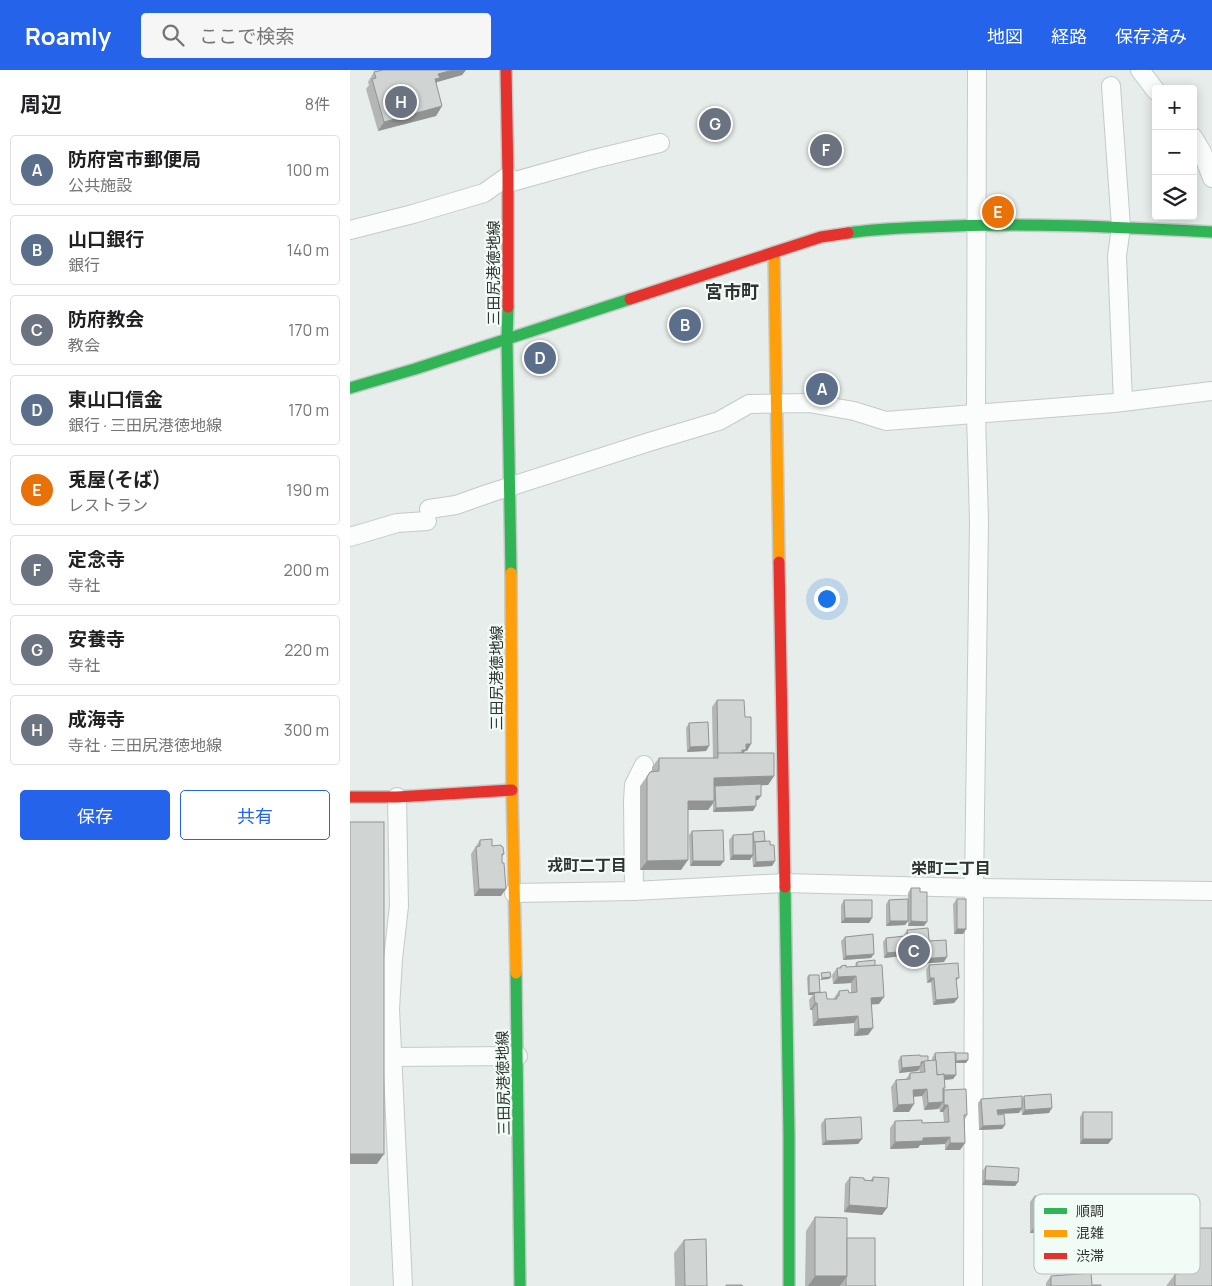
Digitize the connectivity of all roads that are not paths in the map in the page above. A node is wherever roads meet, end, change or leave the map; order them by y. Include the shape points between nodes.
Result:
1 (506, 70) edge
2 (977, 70) edge
3 (1140, 70) edge
4 (1111, 86) dead end
5 (1152, 86) edge
6 (660, 143) dead end
7 (1197, 144) edge
8 (1212, 178) edge
9 (508, 180) junction
10 (977, 224) junction
11 (1120, 227) junction
12 (350, 230) edge
13 (1212, 232) edge
14 (774, 252) junction
15 (507, 340) junction
16 (350, 388) edge
17 (1212, 391) edge
18 (1123, 402) junction
19 (777, 404) junction
20 (976, 415) junction
21 (510, 487) junction
22 (350, 537) edge
23 (644, 765) dead end
24 (512, 790) junction
25 (350, 797) edge
26 (397, 797) junction
27 (784, 883) junction
28 (974, 888) junction
29 (634, 891) junction
30 (1212, 891) edge
31 (514, 892) junction
32 (518, 1056) junction
33 (393, 1058) junction
34 (403, 1286) edge
35 (520, 1286) edge
36 (789, 1286) edge
37 (973, 1286) edge

1 - 9 street, 三田尻港徳地線
2 - 10 street
3 - 5 street
4 - 11 street
6 - 9 street
7 - 8 street
9 - 12 street via 484,193
9 - 15 street, 三田尻港徳地線
10 - 11 street
10 - 14 street via 868,230 822,237
10 - 20 street
11 - 13 street
11 - 18 street via 1116,256
14 - 15 street
14 - 19 street
15 - 16 street
15 - 21 street, 三田尻港徳地線
17 - 18 street
18 - 20 street
19 - 20 street via 809,403 886,421
19 - 21 street via 749,404 719,421
19 - 27 street
20 - 28 street via 979,521
21 - 22 street
21 - 24 street, 三田尻港徳地線
23 - 29 street via 634,785
24 - 26 street
24 - 31 street, 三田尻港徳地線
25 - 26 street
26 - 33 street via 399,906 390,1009
27 - 28 street
27 - 29 street
27 - 36 street
28 - 30 street
28 - 37 street
29 - 31 street
31 - 32 street, 三田尻港徳地線
32 - 33 street
32 - 35 street, 三田尻港徳地線
33 - 34 street

